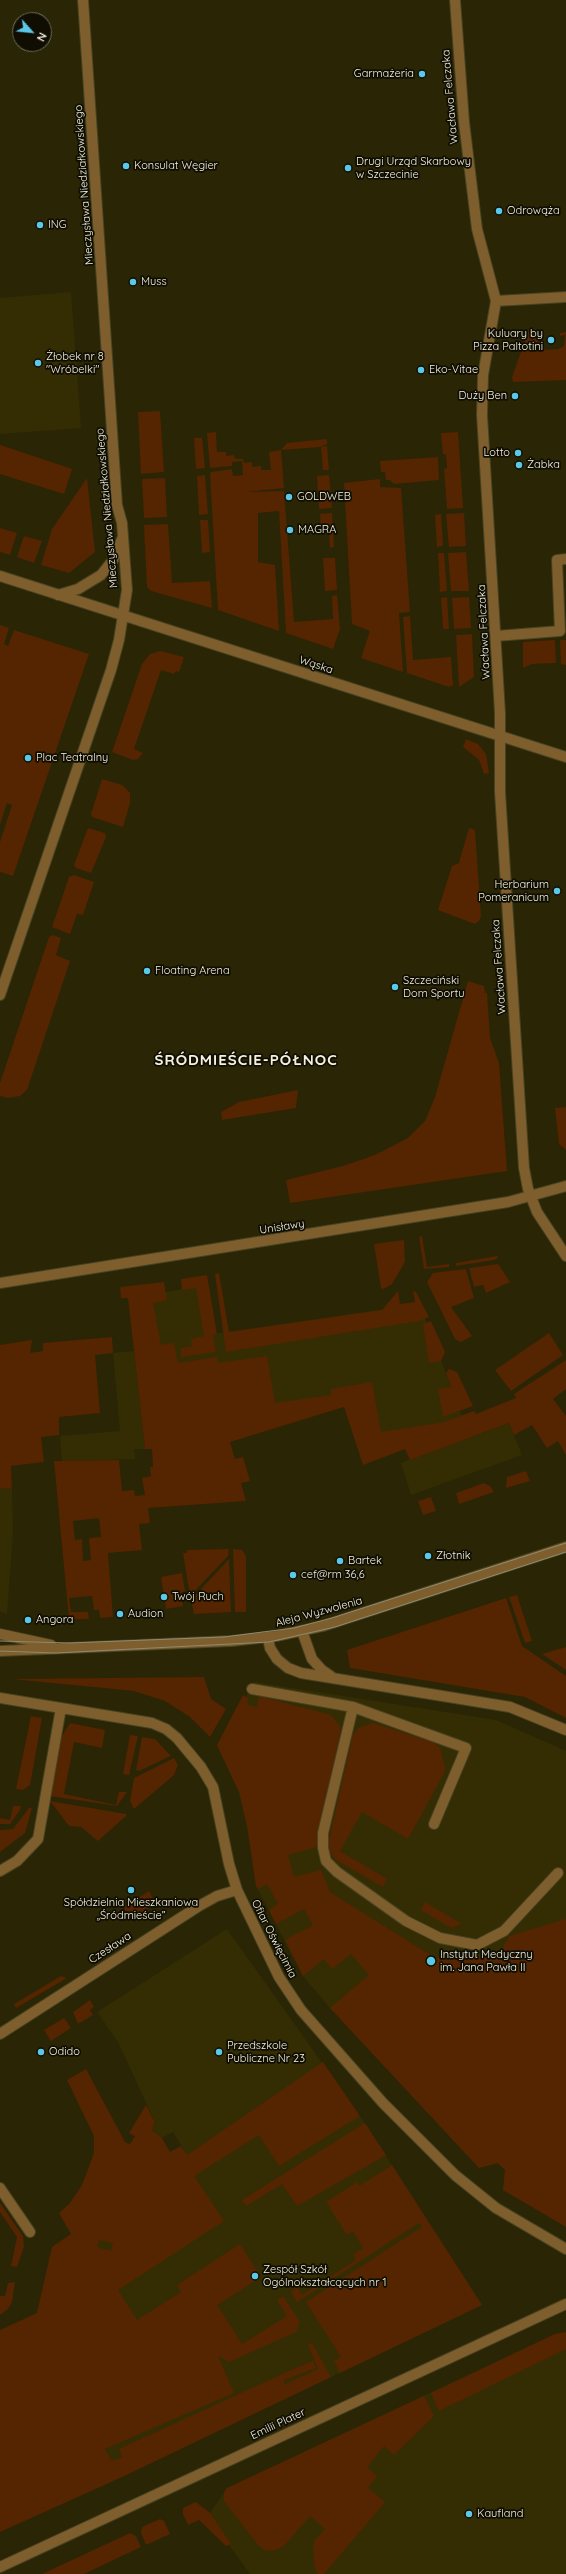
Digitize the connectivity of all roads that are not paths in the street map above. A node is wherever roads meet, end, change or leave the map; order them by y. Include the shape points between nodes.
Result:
1 (83, 0) edge
2 (455, 0) edge
3 (566, 297) edge
4 (496, 302) junction
5 (123, 537) junction
6 (566, 559) edge
7 (0, 576) edge
8 (58, 595) junction
9 (124, 616) junction
10 (496, 636) junction
11 (500, 736) junction
12 (566, 757) edge
13 (0, 995) edge
14 (566, 1186) edge
15 (530, 1195) junction
16 (566, 1256) edge
17 (0, 1283) edge
18 (566, 1547) edge
19 (302, 1631) junction
20 (0, 1634) edge
21 (268, 1638) junction
22 (69, 1648) junction
23 (0, 1651) edge
24 (342, 1680) junction
25 (252, 1689) dead end
26 (0, 1698) edge
27 (353, 1707) junction
28 (60, 1708) junction
29 (566, 1730) edge
30 (434, 1824) dead end
31 (0, 1871) edge
32 (558, 1873) dead end
33 (237, 1890) junction
34 (0, 2034) edge
35 (0, 2189) edge
36 (30, 2232) dead end
37 (566, 2249) edge
38 (566, 2304) edge
39 (0, 2566) edge

1 - 5 street, Mieczysława Niedziałkowskiego via 117,505
2 - 4 street, Wacława Felczaka via 464,122 477,229
3 - 4 street
4 - 10 street, Wacława Felczaka via 483,375 482,409
5 - 8 street via 113,560 101,575 78,589
5 - 9 street, Mieczysława Niedziałkowskiego via 127,590
6 - 10 street via 557,560 560,631
7 - 8 street, Wąska
8 - 9 street, Wąska
9 - 11 street, Wąska
9 - 13 street, Mieczysława Niedziałkowskiego via 111,670
10 - 11 street, Wacława Felczaka
11 - 12 street, Wąska
11 - 15 street, Wacława Felczaka via 499,769 509,942 524,1168
14 - 15 street, Unisławy
15 - 16 street, Wacława Felczaka via 540,1218
15 - 17 street, Unisławy via 508,1202
18 - 19 street, Aleja Wyzwolenia
19 - 21 street, Aleja Wyzwolenia
19 - 24 street via 307,1650 316,1664 328,1675
20 - 22 street
21 - 22 street, Aleja Wyzwolenia
21 - 24 street via 272,1653 288,1668 301,1673
22 - 23 street
24 - 29 street via 510,1707
25 - 27 street
26 - 28 street, Ofiar Oświęcimia
27 - 30 street via 466,1748
27 - 32 street via 323,1833 323,1848 330,1867 406,1921 440,1938 476,1945 504,1931
28 - 31 street via 38,1839 16,1861
28 - 33 street, Ofiar Oświęcimia via 152,1723 166,1729 181,1742 213,1787
33 - 34 street, Czesława via 217,1896 199,1906
33 - 37 street, Ofiar Oświęcimia via 282,1984 318,2030 378,2098 425,2147 470,2188 507,2215
35 - 36 street
38 - 39 street, Emilii Plater

